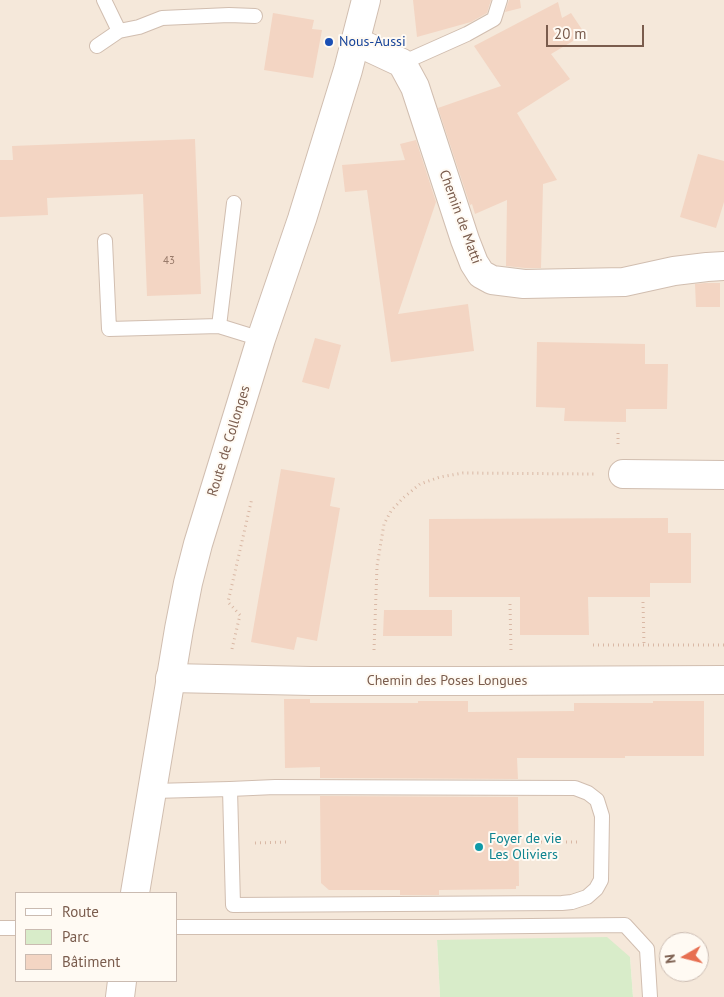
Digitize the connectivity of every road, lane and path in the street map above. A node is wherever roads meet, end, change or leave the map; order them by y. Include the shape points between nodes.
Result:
1 (104, 0) edge
2 (366, 0) edge
3 (500, 0) edge
4 (255, 16) dead end
5 (119, 31) junction
6 (355, 41) junction
7 (97, 46) dead end
8 (402, 63) junction
9 (234, 203) dead end
10 (105, 241) dead end
11 (724, 266) edge
12 (219, 326) junction
13 (261, 339) junction
14 (623, 474) joint
15 (724, 475) edge
16 (252, 498) dead end
17 (643, 602) dead end
18 (510, 604) dead end
19 (593, 645) dead end
20 (644, 645) junction
21 (724, 645) edge
22 (170, 678) junction
23 (226, 679) junction
24 (724, 680) edge
25 (373, 681) junction
26 (512, 681) junction
27 (645, 681) junction
28 (230, 788) junction
29 (153, 791) junction
30 (287, 842) dead end
31 (526, 842) dead end
32 (602, 842) junction
33 (232, 844) junction
34 (135, 892) edge
35 (178, 927) edge
36 (0, 928) edge
37 (15, 928) edge
38 (122, 982) edge
39 (120, 997) edge
40 (650, 997) edge

1 - 5 lane
2 - 6 street, Route de Collonges
3 - 8 lane via 494,19
4 - 5 lane via 162,18
5 - 7 lane
6 - 8 street
6 - 13 street, Route de Collonges via 302,219
8 - 11 street, Chemin de Matti via 415,87 465,240 481,274 492,280 524,284 624,282 674,271
9 - 12 lane
10 - 12 lane via 109,330
12 - 13 lane
13 - 22 street, Route de Collonges via 198,544
14 - 15 street
14 - 25 path via 463,473 420,484 403,498 384,524 377,566
16 - 23 path via 228,602 240,615
17 - 20 path
18 - 26 path
19 - 20 path
20 - 21 path
20 - 27 path
22 - 23 street, Chemin des Poses Longues
22 - 29 street, Route de Collonges
23 - 25 street, Chemin des Poses Longues
24 - 27 street, Chemin des Poses Longues
25 - 26 street, Chemin des Poses Longues
26 - 27 street, Chemin des Poses Longues
28 - 29 lane
28 - 32 lane via 575,788 588,792 597,800 602,816
28 - 33 lane
29 - 34 street, Route de Collonges
30 - 33 path
31 - 32 path
32 - 33 lane via 601,880 586,897 562,903 472,904 233,905
35 - 40 lane via 625,925 647,949
36 - 37 lane
38 - 39 street

